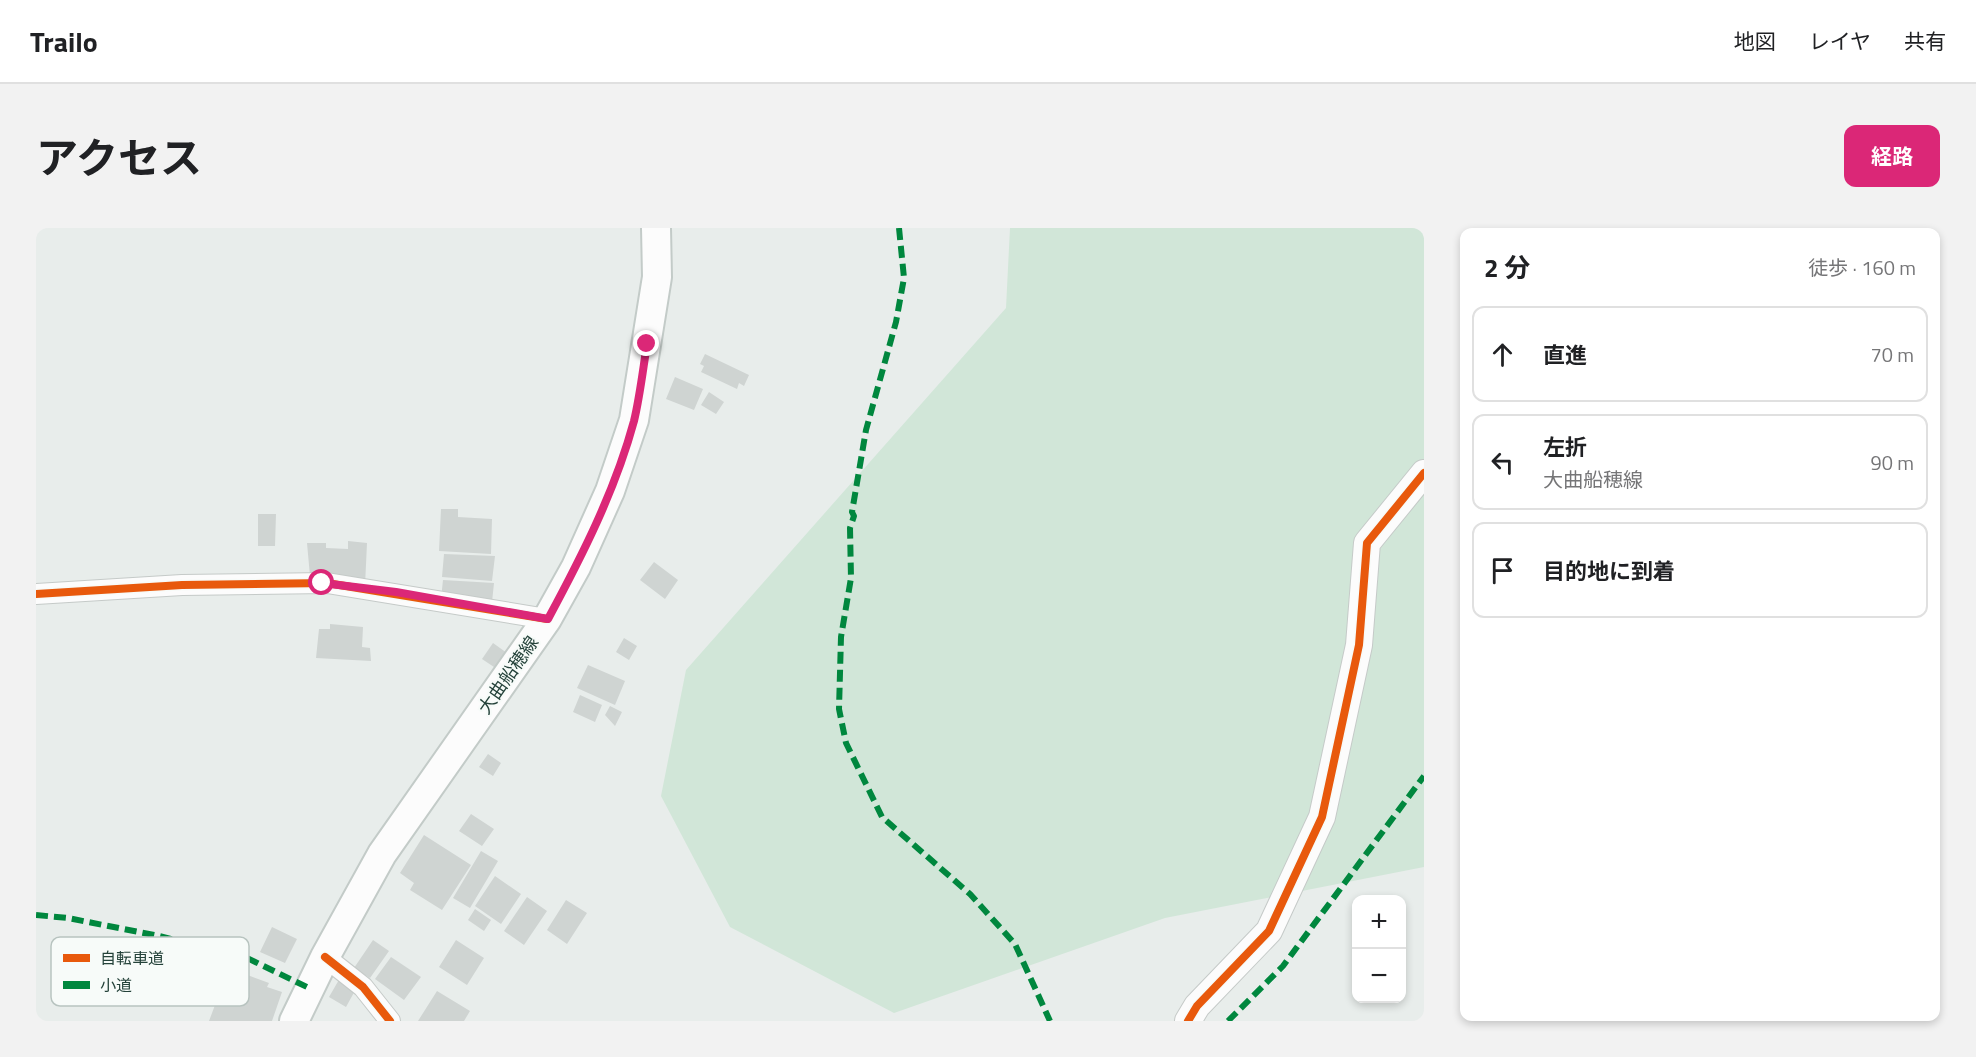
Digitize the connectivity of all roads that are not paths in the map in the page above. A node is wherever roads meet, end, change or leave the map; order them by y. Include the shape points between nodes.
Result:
1 (656, 228) edge
2 (1424, 473) edge
3 (36, 594) edge
4 (548, 619) junction
5 (325, 957) junction
6 (294, 1021) edge
7 (390, 1021) edge
8 (1188, 1021) edge

1 - 4 main road, 大曲船穂線 via 657,277 634,420 610,492
2 - 8 street via 1367,543 1359,645 1322,817 1269,931 1197,1006
3 - 4 street via 183,585 327,583
4 - 5 main road, 大曲船穂線 via 382,854
5 - 6 main road, 大曲船穂線
5 - 7 street via 363,987

